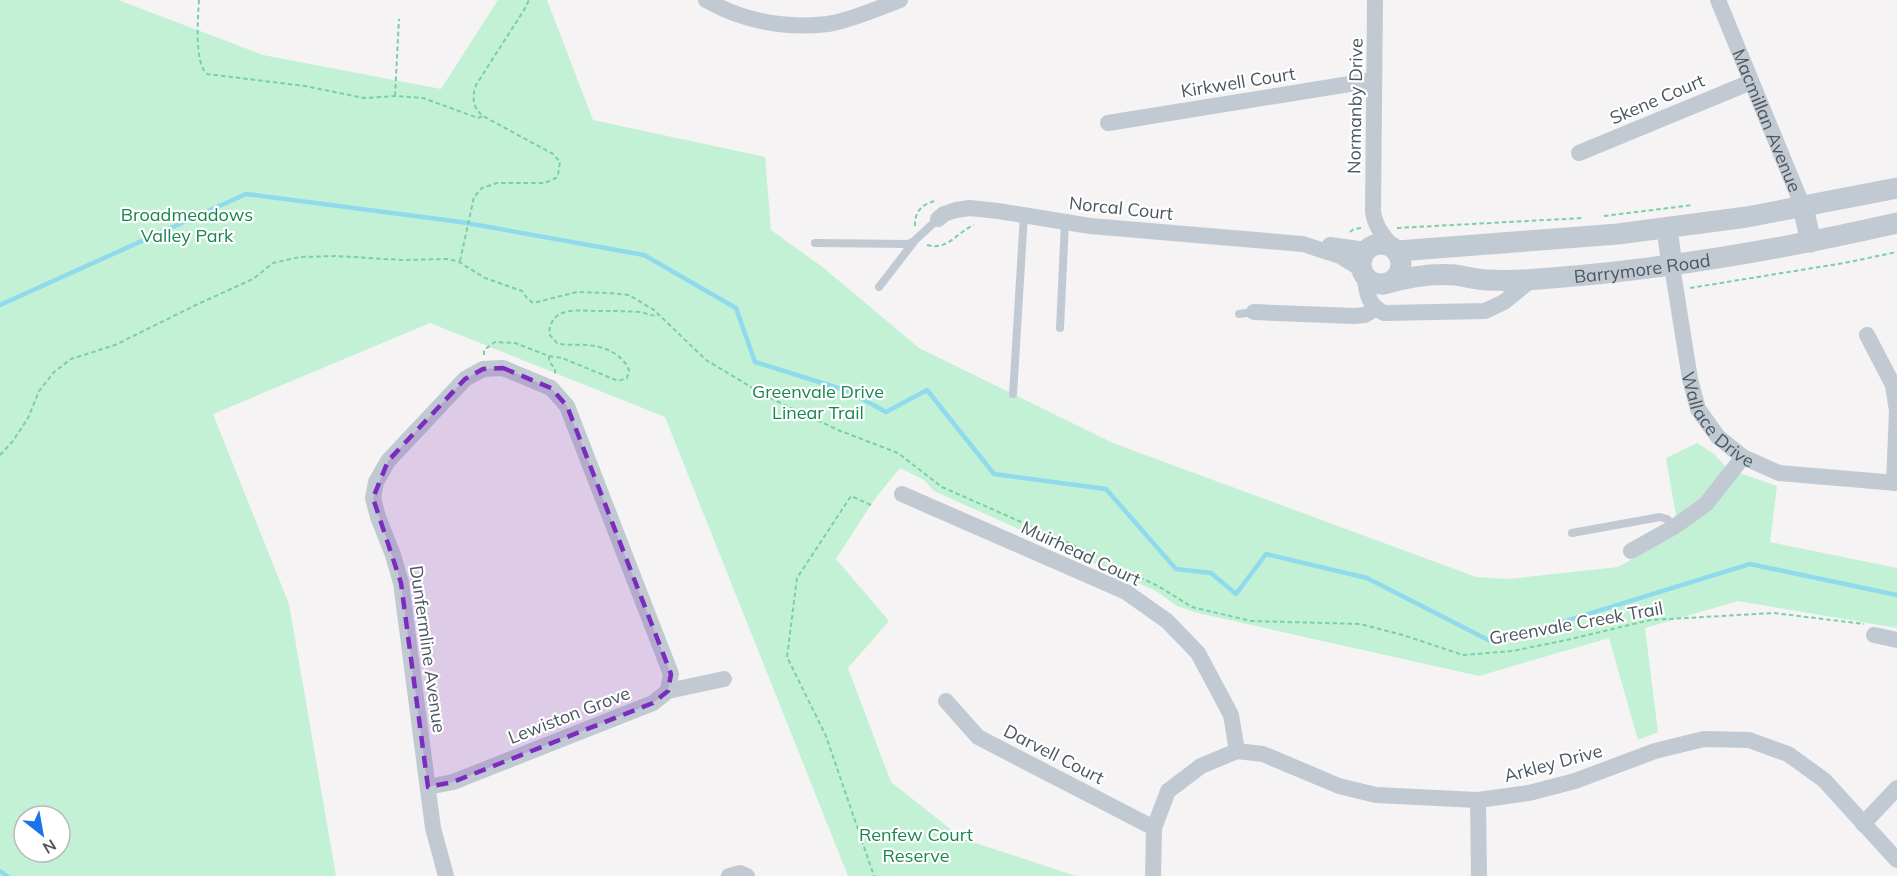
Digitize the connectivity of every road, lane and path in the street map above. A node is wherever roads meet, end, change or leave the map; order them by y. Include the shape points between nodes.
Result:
1 (199, 0) edge
2 (529, 0) edge
3 (706, 0) edge
4 (900, 0) edge
5 (1375, 0) edge
6 (1718, 0) edge
7 (399, 20) dead end
8 (1374, 80) junction
9 (1751, 82) junction
10 (395, 96) junction
11 (483, 116) junction
12 (1108, 123) dead end
13 (1579, 153) dead end
14 (1897, 188) edge
15 (1692, 205) dead end
16 (1803, 207) junction
17 (1024, 215) junction
18 (1587, 217) dead end
19 (1599, 217) dead end
20 (938, 219) joint
21 (1065, 223) junction
22 (1897, 223) edge
23 (982, 225) dead end
24 (1667, 228) junction
25 (916, 240) junction
26 (1811, 242) junction
27 (815, 243) dead end
28 (1397, 250) junction
29 (1368, 251) junction
30 (1897, 252) edge
31 (459, 262) junction
32 (1672, 266) junction
33 (1531, 280) junction
34 (879, 287) dead end
35 (1690, 288) dead end
36 (1375, 309) junction
37 (1247, 313) dead end
38 (658, 315) junction
39 (1060, 328) dead end
40 (1867, 335) dead end
41 (549, 356) junction
42 (483, 369) junction
43 (554, 376) dead end
44 (1014, 394) dead end
45 (0, 454) edge
46 (1743, 457) junction
47 (1896, 483) edge
48 (902, 494) dead end
49 (871, 505) dead end
50 (1674, 527) junction
51 (1572, 533) dead end
52 (1631, 551) dead end
53 (1869, 629) joint
54 (1897, 640) edge
55 (724, 679) dead end
56 (668, 691) junction
57 (946, 701) dead end
58 (1237, 751) junction
59 (428, 787) junction
60 (1897, 788) edge
61 (1478, 800) junction
62 (1863, 824) junction
63 (1154, 828) junction
64 (1897, 860) edge
65 (446, 876) edge
66 (729, 876) edge
67 (747, 876) edge
68 (874, 876) edge
69 (1153, 876) edge
70 (1479, 876) edge

1 - 10 path via 201,67 207,74 364,98
2 - 11 path via 476,85 474,105
3 - 4 street via 729,13 779,26 830,24
5 - 8 street, Normanby Drive
6 - 9 street, Macmillan Avenue
7 - 10 path
8 - 12 street, Kirkwell Court
8 - 29 street, Normanby Drive
9 - 13 street, Skene Court
9 - 16 street, Macmillan Avenue
10 - 11 path via 423,98 470,116
11 - 31 path via 552,154 560,162 560,169 556,178 544,183 486,185 474,197
14 - 16 street, Barrymore Road
15 - 19 path
16 - 24 street, Barrymore Road
16 - 26 street, Macmillan Avenue
17 - 20 street, Norcal Court via 970,208
17 - 21 street, Norcal Court
17 - 44 lane
18 - 29 path
20 - 25 lane
21 - 29 street, Norcal Court via 1303,244 1340,255
21 - 39 lane
22 - 26 street, Barrymore Road
23 - 25 path via 973,225 942,246
24 - 28 street, Barrymore Road via 1557,240
24 - 32 street, Wallace Drive
25 - 27 lane via 891,244
25 - 34 lane
26 - 32 street, Barrymore Road
28 - 29 street, Barrymore Road via 1382,243
28 - 29 street via 1402,262 1399,274 1390,282
29 - 33 street, Barrymore Road via 1411,276
29 - 36 street via 1370,300
30 - 35 path
31 - 38 path, Greenvale Creek Trail via 485,278 522,291 533,303 578,292 608,292 629,295
31 - 45 path, Greenvale Creek Trail via 336,256 273,263 253,279 115,345 71,358 39,391 28,418
32 - 33 street, Barrymore Road
32 - 46 street, Wallace Drive via 1698,409 1718,437
33 - 36 street via 1504,302 1485,311 1384,313
36 - 37 street via 1354,316
38 - 41 path via 572,309 558,316 549,328 557,344 599,346 612,351 629,370 623,380
38 - 53 path, Greenvale Creek Trail via 706,360 766,396 898,453 942,487 1071,544 1192,607 1251,621 1360,624 1463,655 1513,651 1650,620 1774,614
40 - 47 street via 1893,385 1897,411
41 - 42 path via 515,343 495,342 484,350
41 - 43 path
42 - 56 street via 503,368 551,388 567,406 671,674
42 - 59 street, Dunfermline Avenue via 465,379 388,460 376,482 373,498 401,583
46 - 47 street, Wallace Drive via 1779,472
46 - 50 street via 1706,504
48 - 58 street, Muirhead Court via 1126,592 1167,621 1198,653 1232,715
49 - 68 path via 851,496 797,578 787,657 826,736
50 - 51 lane via 1660,517
50 - 52 street
53 - 54 street
55 - 56 street, Lewiston Grove
56 - 59 street, Lewiston Grove via 653,703 453,782
57 - 63 street, Darvell Court via 978,737
58 - 61 street, Arkley Drive via 1263,754 1339,786 1376,795
58 - 63 street, Arkley Drive via 1201,765 1168,791
59 - 65 street, Dunfermline Avenue via 435,839
60 - 62 street
61 - 62 street, Arkley Drive via 1563,784 1655,751 1704,739 1749,740 1788,754 1824,780
61 - 70 street
62 - 64 street, Arkley Drive
63 - 69 street, Arkley Drive
66 - 67 street

